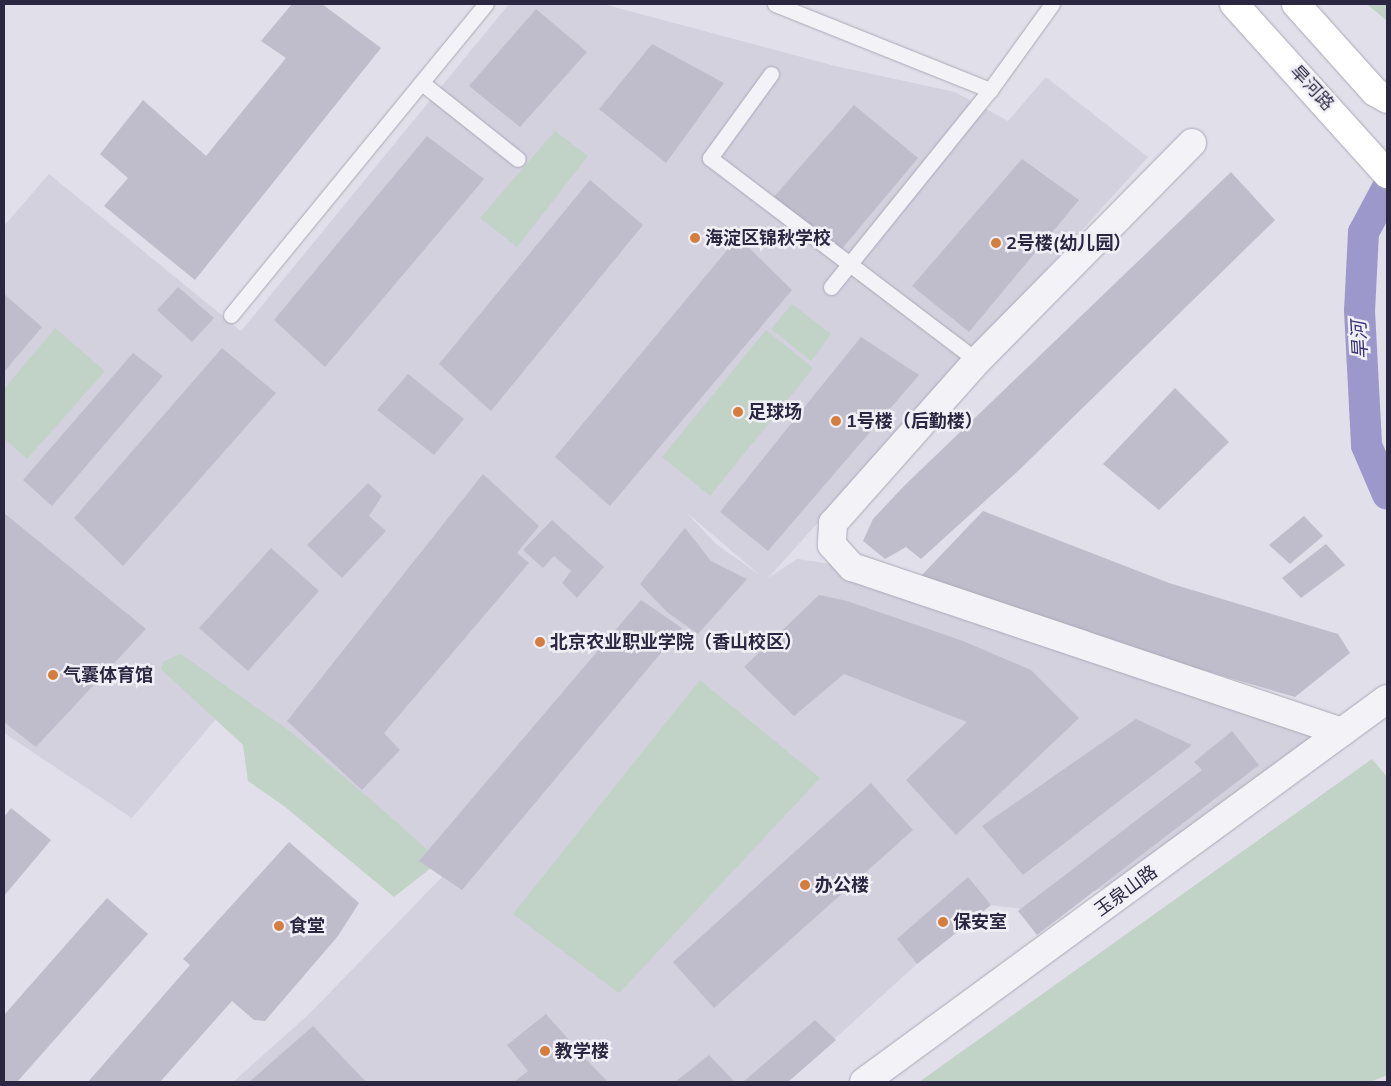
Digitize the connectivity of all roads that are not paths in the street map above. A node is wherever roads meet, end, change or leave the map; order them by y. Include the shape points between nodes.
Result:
1 (486, 4) edge
2 (775, 4) edge
3 (1052, 4) edge
4 (1234, 4) edge
5 (1296, 4) edge
6 (771, 74) dead end
7 (422, 83) junction
8 (990, 90) junction
9 (1387, 99) edge
10 (1192, 143) dead end
11 (518, 159) dead end
12 (1387, 174) edge
13 (831, 287) dead end
14 (231, 315) dead end
15 (977, 361) junction
16 (1384, 707) edge
17 (1342, 732) junction
18 (864, 1082) edge

1 - 7 lane
2 - 8 lane
3 - 8 lane
4 - 12 main road, 旱河路
5 - 9 main road via 1375,92
6 - 15 lane via 710,158
7 - 11 lane
7 - 14 lane
8 - 13 lane
10 - 15 street
15 - 17 street via 833,523 832,545 852,566
16 - 17 street, 玉泉山路
17 - 18 street, 玉泉山路

